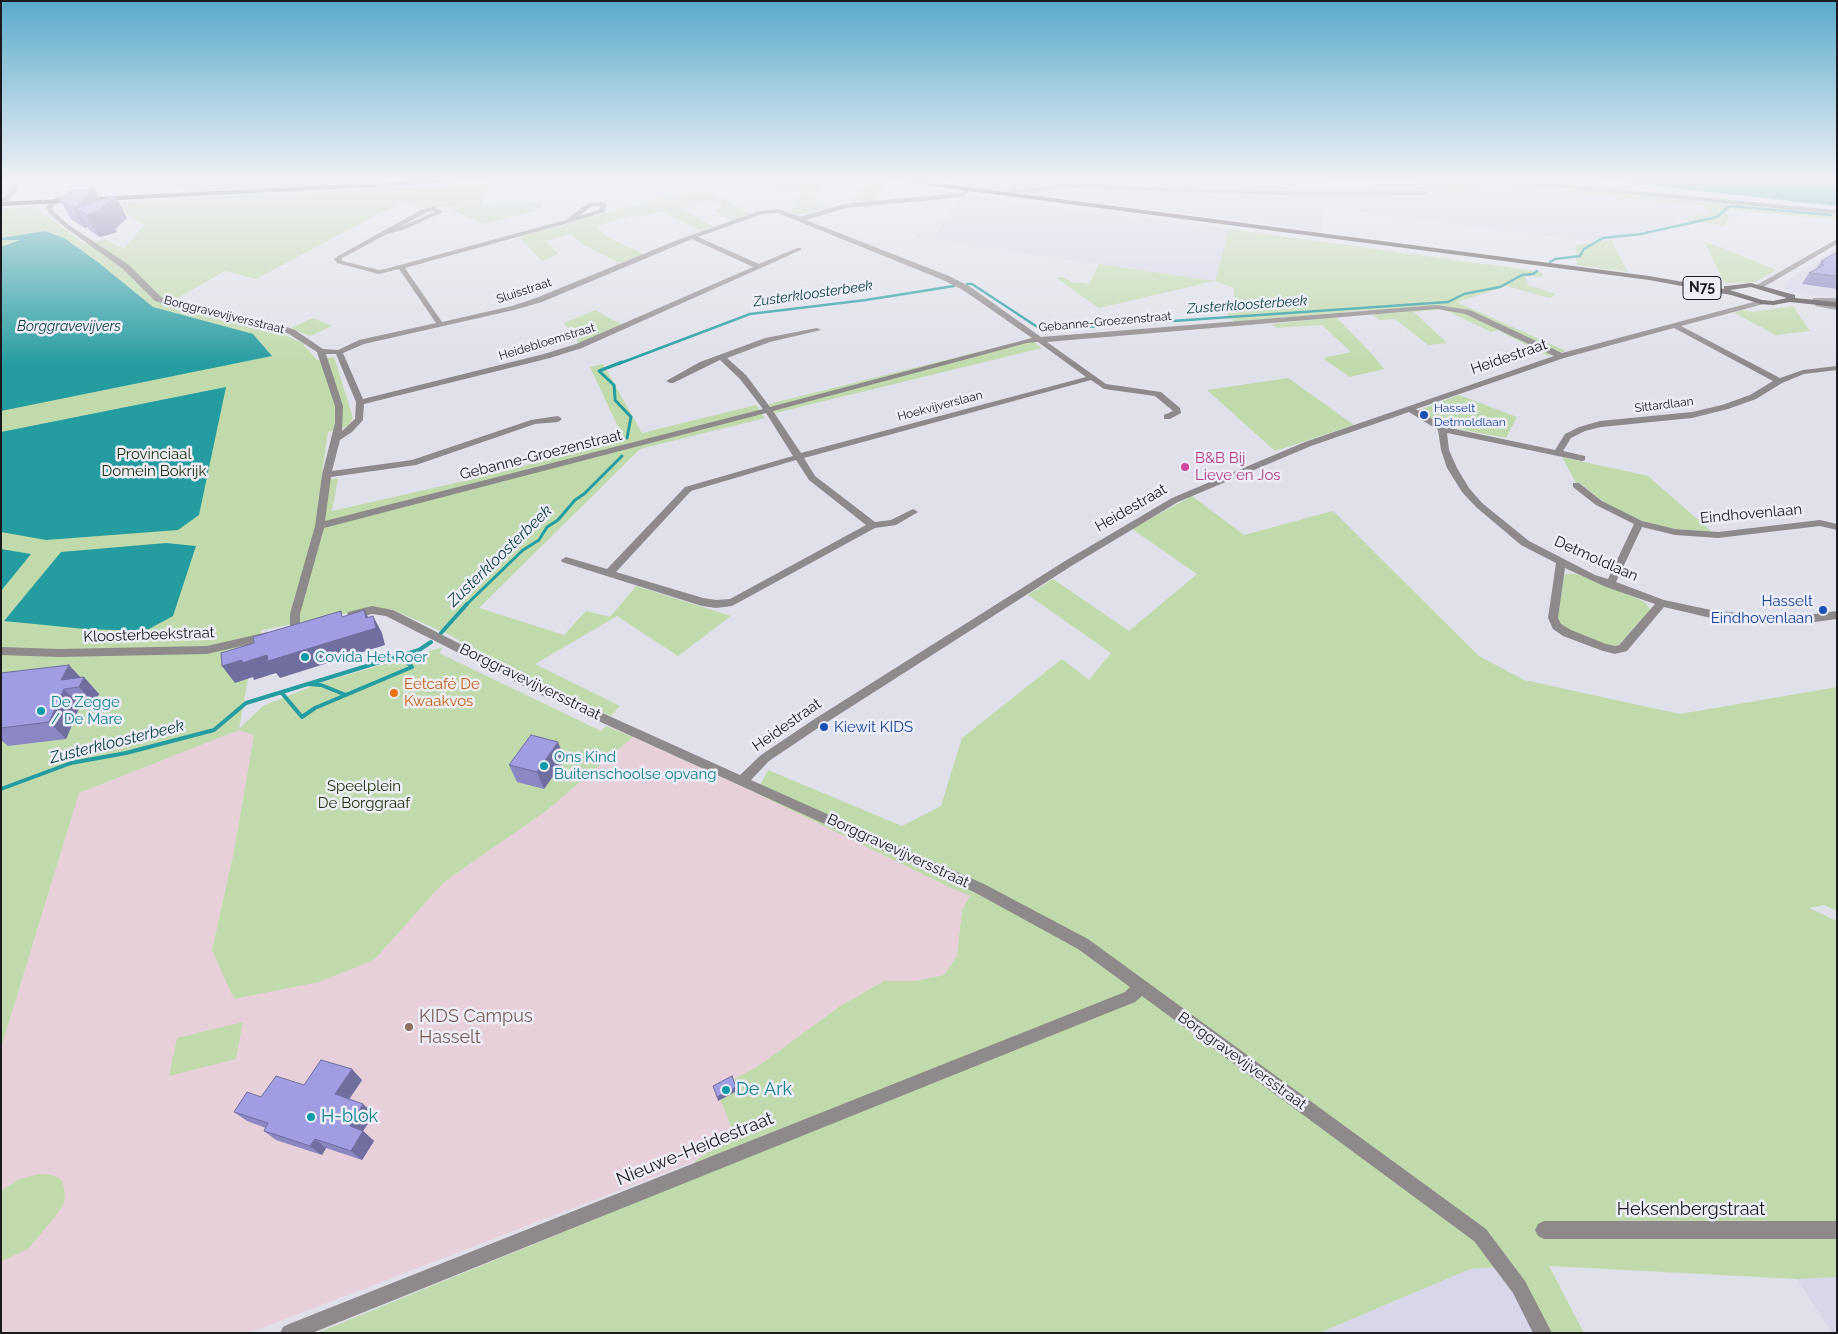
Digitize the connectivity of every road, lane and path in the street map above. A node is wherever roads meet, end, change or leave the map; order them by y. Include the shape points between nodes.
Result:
1 (89, 241) edge
2 (370, 241) edge
3 (497, 241) edge
4 (680, 241) edge
5 (704, 241) edge
6 (856, 241) edge
7 (1367, 241) edge
8 (1837, 241) edge
9 (799, 249) dead end
10 (758, 266) junction
11 (401, 267) junction
12 (1780, 275) junction
13 (1759, 286) junction
14 (1741, 293) junction
15 (1776, 295) junction
16 (1837, 300) edge
17 (1761, 302) junction
18 (1817, 302) junction
19 (1837, 306) edge
20 (1723, 311) junction
21 (440, 324) junction
22 (1674, 325) junction
23 (817, 330) dead end
24 (1040, 340) junction
25 (320, 351) junction
26 (339, 352) junction
27 (1561, 356) junction
28 (723, 359) junction
29 (1837, 368) edge
30 (1090, 378) junction
31 (670, 381) dead end
32 (1779, 381) junction
33 (360, 402) junction
34 (1410, 409) junction
35 (768, 410) junction
36 (1167, 417) dead end
37 (558, 419) dead end
38 (1442, 429) junction
39 (337, 438) junction
40 (1558, 453) junction
41 (798, 457) junction
42 (1582, 458) dead end
43 (327, 475) junction
44 (1576, 485) dead end
45 (1585, 493) junction
46 (1574, 496) dead end
47 (913, 512) dead end
48 (1639, 523) junction
49 (873, 525) junction
50 (320, 526) junction
51 (1837, 526) edge
52 (566, 560) dead end
53 (1561, 563) junction
54 (609, 573) junction
55 (1610, 585) junction
56 (1662, 603) junction
57 (1837, 615) edge
58 (342, 617) edge
59 (1, 651) edge
60 (743, 780) junction
61 (1141, 987) junction
62 (1544, 1230) dead end
63 (1837, 1230) edge
64 (289, 1333) edge
65 (1543, 1333) edge

1 - 25 street, Borggravevijversstraat via 126,267 158,299 276,326 292,332
2 - 11 street via 339,262 378,272
3 - 11 street
4 - 21 street, Sluisstraat via 539,300
5 - 10 street
6 - 24 street, Sluisstraat via 966,288
7 - 14 main road, N75
8 - 12 street
9 - 10 street, Heidebloemstraat
10 - 33 street, Heidebloemstraat via 579,346
11 - 21 street
12 - 13 street
12 - 15 street via 1772,287
13 - 14 main road, N75 via 1745,285
13 - 15 main road, N75
14 - 17 main road, N75
14 - 20 street, Heidestraat
15 - 17 main road, N75 via 1773,303
15 - 18 main road, N75
16 - 18 street
17 - 20 street, Heidestraat
18 - 19 main road, N75
20 - 22 street, Heidestraat
21 - 26 street, Sluisstraat via 362,342
22 - 27 street, Heidestraat
22 - 32 street
23 - 28 street via 768,340
24 - 27 street, Gebanne-Groezenstraat via 1437,307 1466,312
24 - 30 street
24 - 35 street, Gebanne-Groezenstraat
25 - 26 street
25 - 39 street via 338,406
26 - 33 street
27 - 34 street, Heidestraat
28 - 31 street via 703,364
28 - 35 street via 743,377
29 - 32 street, Sittardlaan via 1803,372
30 - 36 street via 1111,388 1158,394 1177,410
30 - 41 street, Hoekvijverslaan
32 - 40 street, Sittardlaan via 1754,397 1725,407 1692,415 1600,424 1582,429 1568,436
33 - 39 street via 359,420
34 - 38 street
34 - 60 street, Heidestraat via 1308,444 1175,500 824,718 765,758
35 - 41 street
35 - 50 street, Gebanne-Groezenstraat
37 - 43 street via 534,422 413,463
38 - 40 street
38 - 53 street, Detmoldlaan via 1445,450 1465,490 1502,525
39 - 43 street
40 - 42 street
41 - 49 street via 812,478
41 - 54 street, Hoekvijverslaan via 688,489
43 - 50 street
44 - 45 street, Eindhovenlaan
45 - 46 street
45 - 48 street, Eindhovenlaan
47 - 49 street via 893,523
48 - 51 street, Eindhovenlaan via 1675,532 1718,536 1820,523
48 - 55 street
49 - 54 street via 732,602 702,602
50 - 59 street, Kloosterbeekstraat via 290,630 208,650
52 - 54 street
53 - 55 street, Detmoldlaan
53 - 56 street via 1553,618 1556,626 1594,644 1615,650 1623,648
55 - 56 street, Detmoldlaan
56 - 57 street, Detmoldlaan via 1711,614 1765,620
58 - 60 street, Borggravevijversstraat via 372,610 388,613 544,690
60 - 61 street, Borggravevijversstraat via 979,888 1083,944
61 - 64 street, Nieuwe-Heidestraat via 1130,997
61 - 65 street, Borggravevijversstraat via 1480,1235 1519,1287
62 - 63 street, Heksenbergstraat

